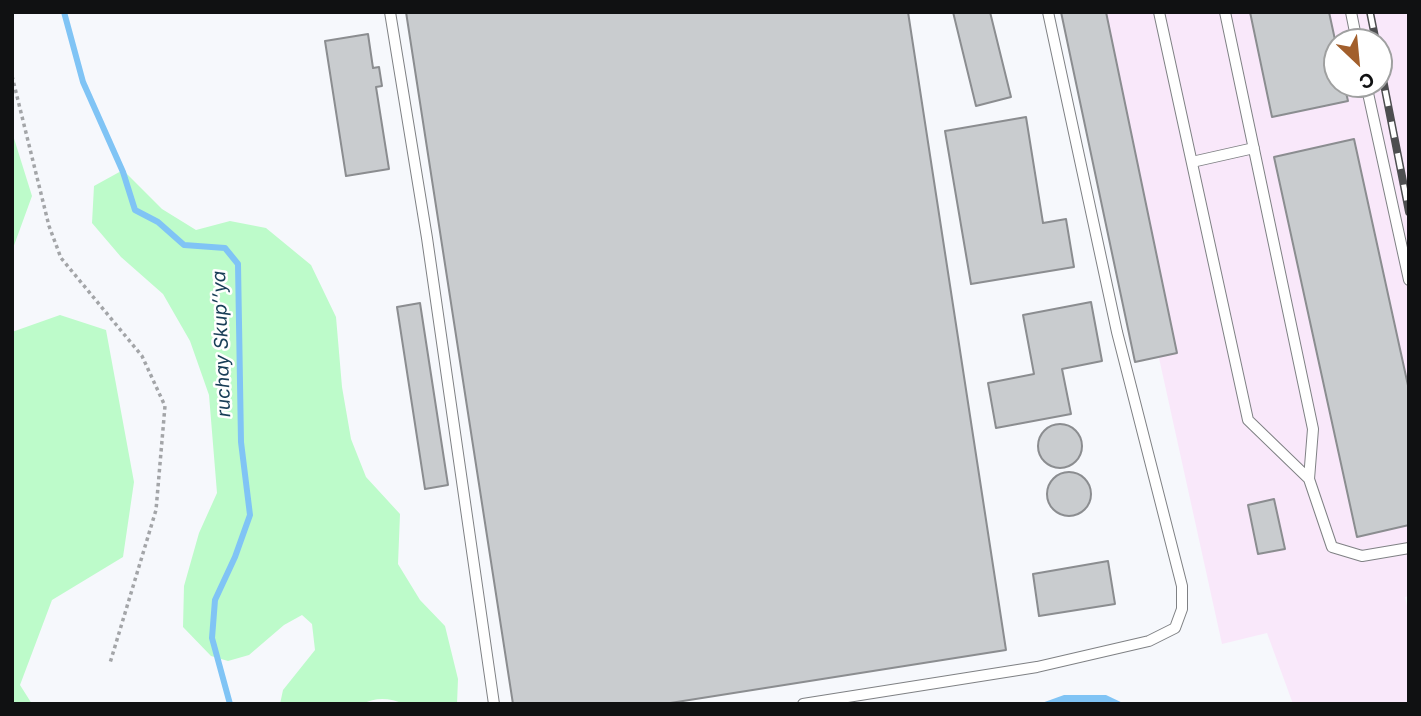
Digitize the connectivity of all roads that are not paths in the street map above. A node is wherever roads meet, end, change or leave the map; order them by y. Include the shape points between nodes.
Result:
1 (390, 12) edge
2 (1048, 12) edge
3 (1159, 12) edge
4 (1225, 12) edge
5 (1369, 98) edge
6 (1254, 148) junction
7 (1192, 162) junction
8 (1409, 280) edge
9 (1309, 479) junction
10 (1409, 548) edge
11 (494, 704) edge
12 (803, 704) edge

1 - 11 lane
2 - 12 lane via 1117,332 1182,586 1182,609 1175,628 1149,641 1037,667
3 - 7 lane
4 - 6 lane
5 - 8 lane
6 - 7 lane
6 - 9 lane via 1313,429
7 - 9 lane via 1248,420
9 - 10 lane via 1332,547 1362,556

